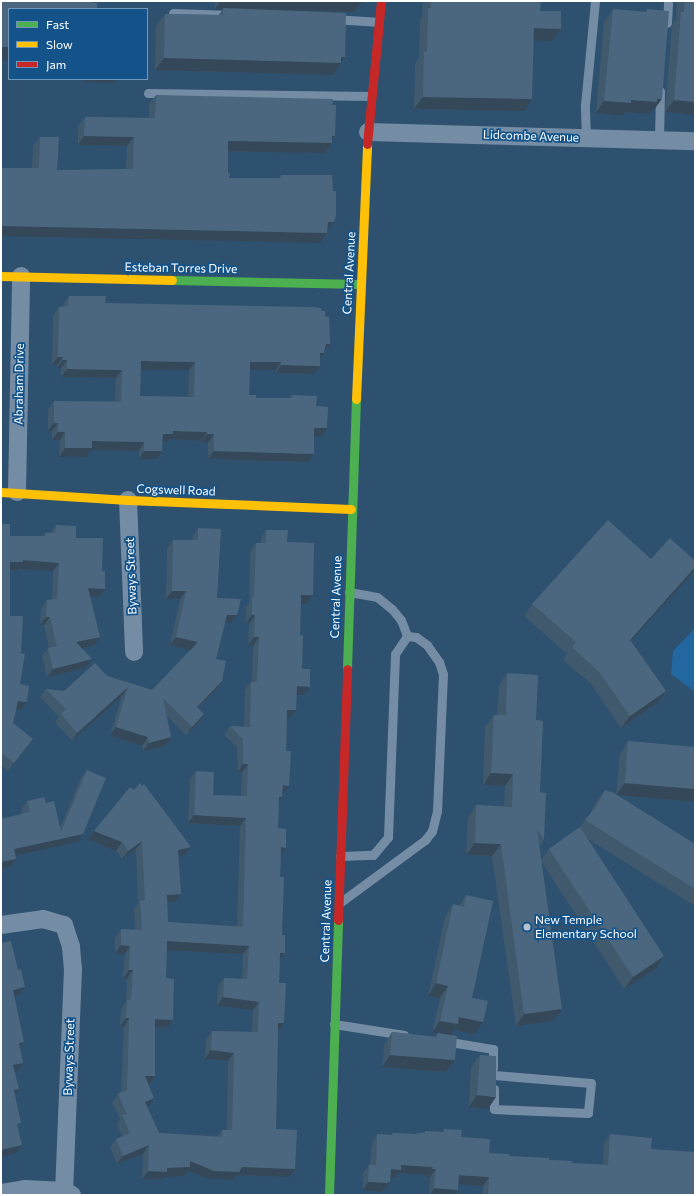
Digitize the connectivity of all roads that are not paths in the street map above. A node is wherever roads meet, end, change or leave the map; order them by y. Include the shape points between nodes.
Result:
1 (381, 1) edge
2 (595, 1) edge
3 (668, 1) edge
4 (173, 13) edge
5 (236, 15) edge
6 (322, 18) edge
7 (379, 22) junction
8 (666, 31) edge
9 (661, 84) edge
10 (148, 93) dead end
11 (371, 96) junction
12 (368, 132) junction
13 (586, 138) junction
14 (659, 140) junction
15 (695, 141) edge
16 (1, 276) edge
17 (21, 276) junction
18 (360, 284) junction
19 (9, 492) edge
20 (128, 500) junction
21 (351, 509) junction
22 (348, 592) junction
23 (407, 636) junction
24 (134, 652) dead end
25 (340, 856) junction
26 (338, 904) junction
27 (1, 925) edge
28 (334, 1024) junction
29 (410, 1036) edge
30 (433, 1039) edge
31 (494, 1075) junction
32 (1, 1193) edge
33 (68, 1193) edge
34 (328, 1195) edge

1 - 7 street, Central Avenue
2 - 13 lane via 585,105
3 - 8 lane
4 - 5 lane
6 - 7 lane
7 - 11 street, Central Avenue
9 - 14 lane
10 - 11 lane
11 - 12 street, Central Avenue
12 - 13 street, Lidcombe Avenue
12 - 18 street, Central Avenue
13 - 14 street, Lidcombe Avenue
14 - 15 street, Lidcombe Avenue
16 - 17 street, Esteban Torres Drive
17 - 18 street, Esteban Torres Drive
17 - 19 street, Abraham Drive
18 - 21 street, Central Avenue
19 - 20 street, Cogswell Road
20 - 21 street, Cogswell Road
20 - 24 street, Byways Street
21 - 22 street, Central Avenue
22 - 23 lane via 377,598 392,609 401,620
22 - 25 street, Central Avenue
23 - 25 lane via 395,654 388,837 373,855
23 - 26 lane via 427,645 439,662 443,674 437,811 432,831 425,840
25 - 26 street, Central Avenue
26 - 28 street, Central Avenue
27 - 33 street, Byways Street via 43,919 64,925 71,947 73,969
28 - 29 lane
28 - 34 street, Central Avenue
30 - 31 lane via 493,1049
31 - 31 lane via 494,1109 588,1113 591,1083
32 - 33 street via 25,1189

